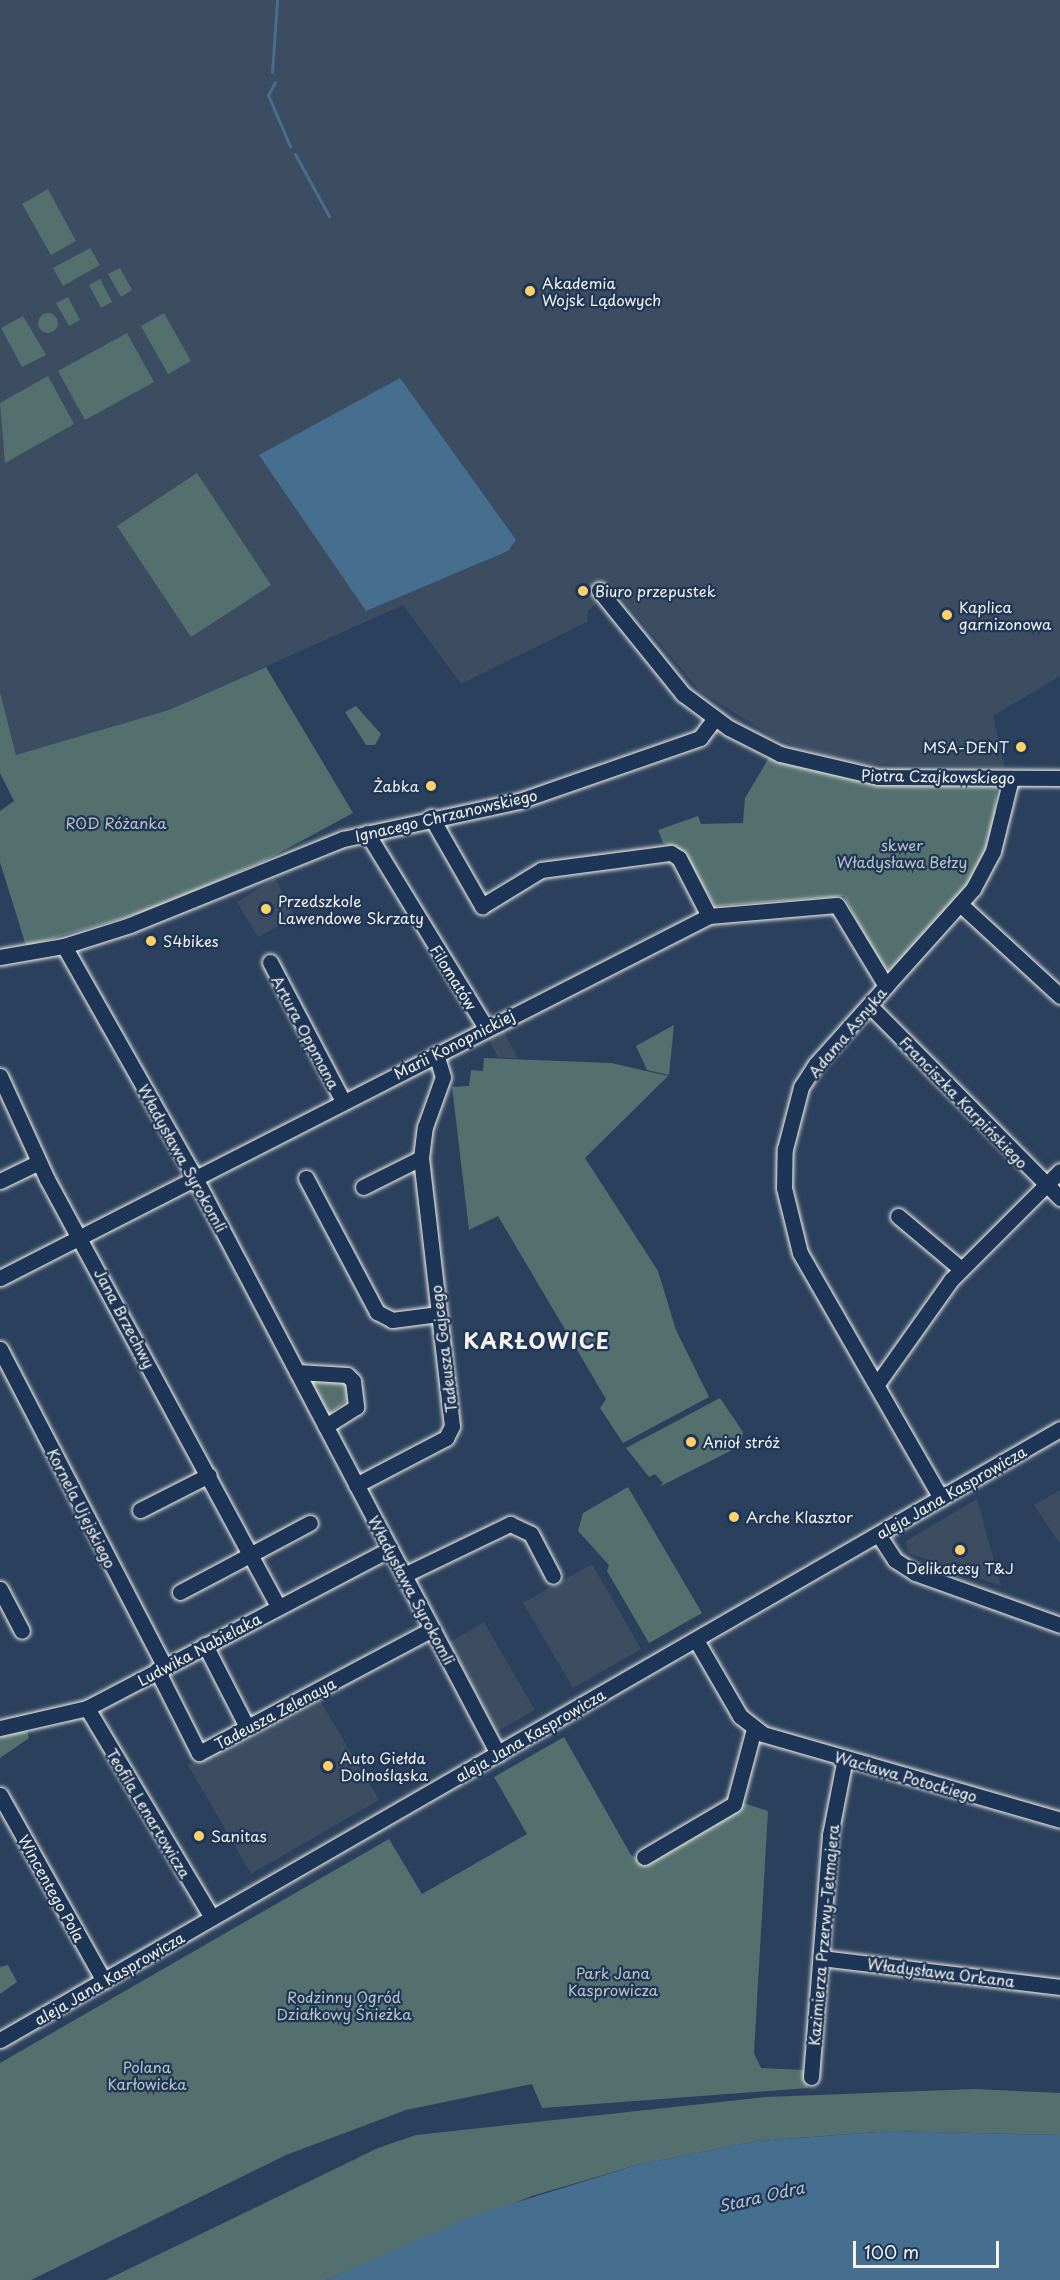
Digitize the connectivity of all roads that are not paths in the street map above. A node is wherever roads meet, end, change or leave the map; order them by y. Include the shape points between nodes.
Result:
1 (599, 590) dead end
2 (715, 718) junction
3 (1011, 778) junction
4 (1060, 778) edge
5 (431, 817) junction
6 (367, 833) junction
7 (960, 904) junction
8 (709, 916) junction
9 (64, 946) junction
10 (0, 957) edge
11 (270, 962) dead end
12 (886, 986) junction
13 (1060, 996) edge
14 (869, 1005) junction
15 (486, 1028) junction
16 (436, 1054) junction
17 (0, 1076) edge
18 (343, 1101) junction
19 (421, 1158) junction
20 (39, 1162) junction
21 (1060, 1172) edge
22 (195, 1178) junction
23 (306, 1178) dead end
24 (0, 1181) edge
25 (1044, 1184) junction
26 (363, 1186) dead end
27 (1060, 1198) edge
28 (898, 1216) dead end
29 (81, 1236) junction
30 (961, 1269) junction
31 (0, 1278) edge
32 (439, 1314) junction
33 (0, 1349) edge
34 (297, 1372) junction
35 (877, 1384) junction
36 (325, 1426) junction
37 (1060, 1430) edge
38 (209, 1475) junction
39 (356, 1485) junction
40 (941, 1498) junction
41 (141, 1510) dead end
42 (310, 1523) dead end
43 (878, 1534) junction
44 (390, 1549) junction
45 (250, 1555) junction
46 (404, 1575) junction
47 (554, 1576) dead end
48 (0, 1589) edge
49 (180, 1592) dead end
50 (278, 1607) junction
51 (1060, 1625) edge
52 (432, 1629) junction
53 (22, 1631) dead end
54 (696, 1640) junction
55 (205, 1645) junction
56 (161, 1668) junction
57 (87, 1708) junction
58 (247, 1727) junction
59 (0, 1728) edge
60 (754, 1729) junction
61 (498, 1754) junction
62 (845, 1758) junction
63 (0, 1795) edge
64 (1060, 1820) edge
65 (644, 1857) dead end
66 (212, 1918) junction
67 (821, 1958) junction
68 (104, 1981) junction
69 (1060, 1987) edge
70 (0, 2040) edge
71 (812, 2077) dead end

1 - 2 street, Piotra Czajkowskiego via 664,673
2 - 3 street, Piotra Czajkowskiego via 780,754 842,772
2 - 5 street, Ignacego Chrzanowskiego via 700,738 553,790
3 - 4 street, Piotra Czajkowskiego
3 - 7 street, Adama Asnyka via 993,851
5 - 6 street, Ignacego Chrzanowskiego
5 - 8 street via 482,906 541,870 671,853 679,858
6 - 9 street, Ignacego Chrzanowskiego via 318,847 178,907
6 - 15 street, Filomatów
7 - 12 street, Adama Asnyka
7 - 13 street
8 - 12 street, Marii Konopnickiej via 837,905
8 - 15 street, Marii Konopnickiej
9 - 10 street, Ignacego Chrzanowskiego
9 - 22 street, Władysława Syrokomli
11 - 18 street, Artura Oppmana
12 - 14 street, Adama Asnyka
14 - 25 street, Franciszka Karpińskiego
14 - 35 street, Adama Asnyka via 801,1087 785,1149 784,1188 800,1253
15 - 16 street, Marii Konopnickiej
16 - 18 street, Marii Konopnickiej
16 - 19 street, Tadeusza Gajcego via 443,1077 424,1127
17 - 20 street, Jana Brzechwy
18 - 22 street, Marii Konopnickiej
19 - 26 street
19 - 32 street, Tadeusza Gajcego
20 - 24 street
20 - 29 street, Jana Brzechwy
21 - 25 street
22 - 29 street, Marii Konopnickiej
22 - 34 street, Władysława Syrokomli
23 - 32 street via 377,1312 392,1320
25 - 27 street, Franciszka Karpińskiego
25 - 30 street
28 - 30 street
29 - 31 street, Marii Konopnickiej
29 - 38 street, Jana Brzechwy
30 - 35 street
32 - 39 street, Tadeusza Gajcego via 452,1426 446,1438
33 - 56 street, Kornela Ujejskiego
34 - 36 street, Władysława Syrokomli
34 - 36 street via 347,1375 353,1381 356,1407
35 - 40 street, Adama Asnyka
36 - 39 street, Władysława Syrokomli
37 - 40 street, aleja Jana Kasprowicza
38 - 41 street
38 - 45 street, Jana Brzechwy
39 - 44 street, Władysława Syrokomli
40 - 43 street, aleja Jana Kasprowicza
42 - 45 street
43 - 51 street via 895,1560 909,1570
43 - 54 street, aleja Jana Kasprowicza
44 - 46 street, Władysława Syrokomli
44 - 50 street, Ludwika Nabielaka
45 - 49 street
45 - 50 street, Jana Brzechwy
46 - 47 street via 510,1524 531,1534
46 - 52 street, Władysława Syrokomli
48 - 53 street
50 - 55 street, Ludwika Nabielaka
52 - 58 street, Tadeusza Zelenaya
52 - 61 street, Władysława Syrokomli
54 - 60 street via 740,1716
54 - 61 street, aleja Jana Kasprowicza
55 - 56 street, Ludwika Nabielaka
55 - 58 street
56 - 57 street, Ludwika Nabielaka
56 - 58 street, Tadeusza Zelenaya via 199,1753
57 - 59 street, Ludwika Nabielaka
57 - 66 street, Teofila Lenartowicza
60 - 62 street, Wacława Potockiego
60 - 65 street via 734,1804
61 - 66 street, aleja Jana Kasprowicza
62 - 64 street, Wacława Potockiego
62 - 67 street, Kazimierza Przerwy-Tetmajera via 830,1835
63 - 68 street, Wincentego Pola
66 - 68 street, aleja Jana Kasprowicza
67 - 69 street, Władysława Orkana
67 - 71 street, Kazimierza Przerwy-Tetmajera
68 - 70 street, aleja Jana Kasprowicza

